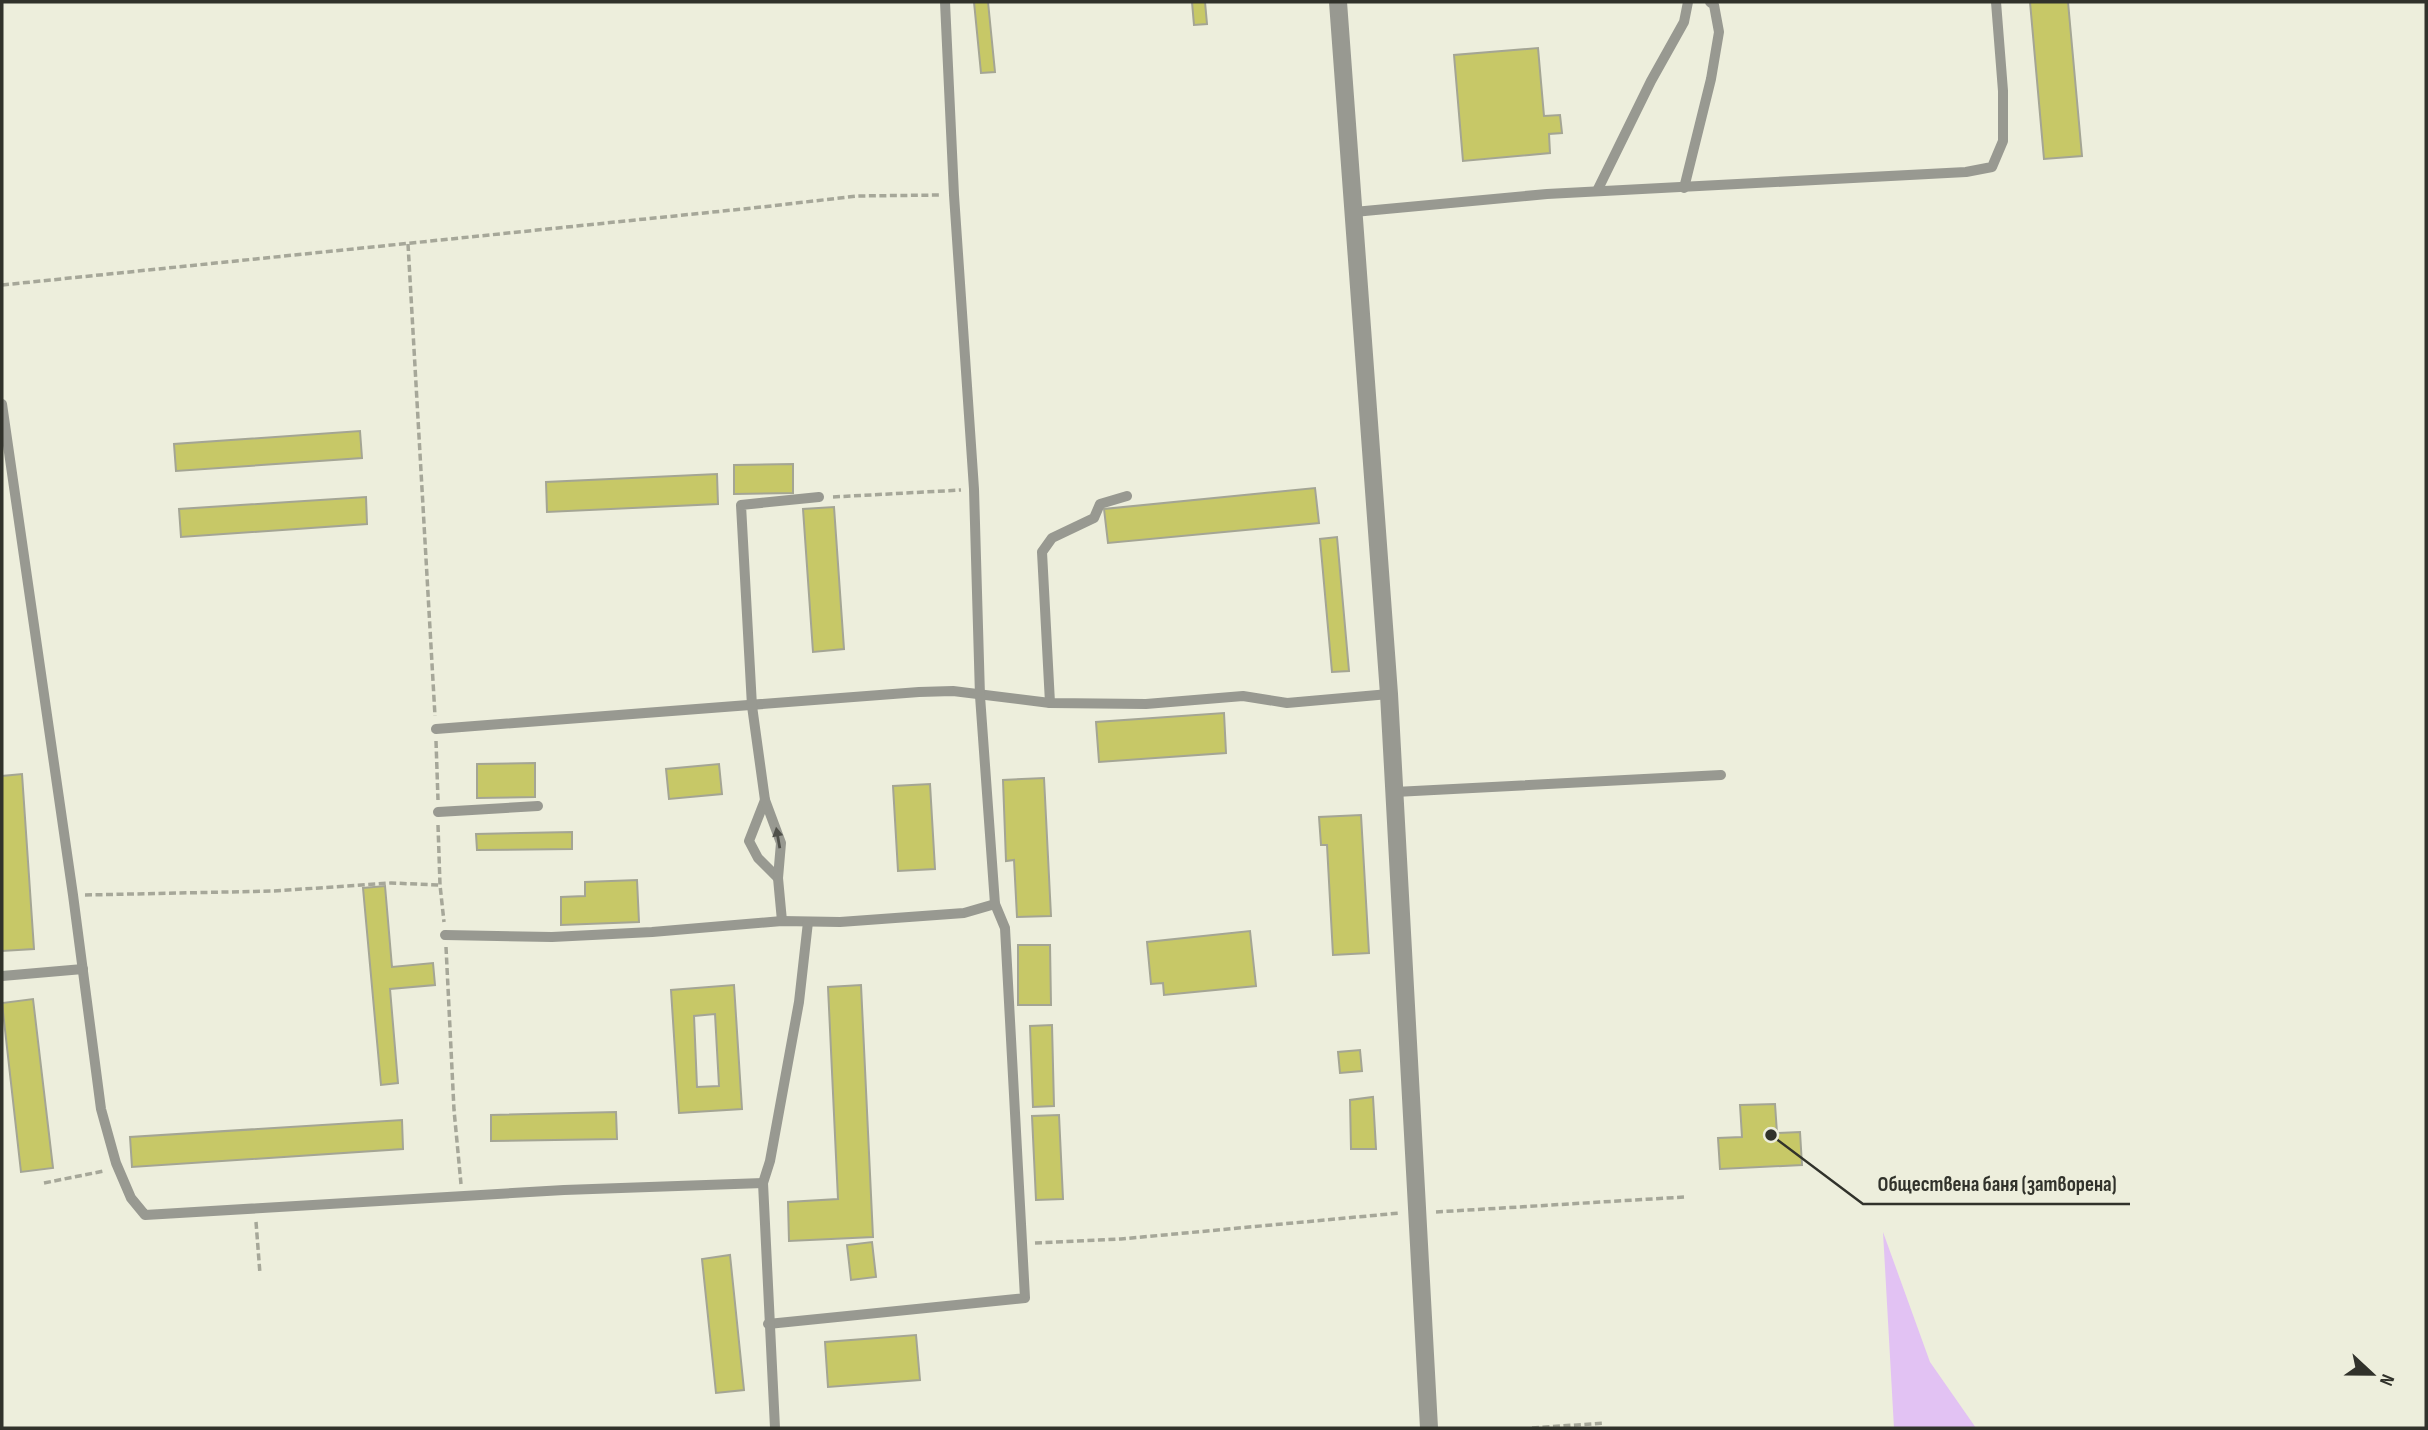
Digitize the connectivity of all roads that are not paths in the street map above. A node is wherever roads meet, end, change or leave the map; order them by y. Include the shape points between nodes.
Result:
1 (945, 2) edge
2 (1338, 2) edge
3 (1688, 2) edge
4 (1710, 2) edge
5 (1996, 2) edge
6 (1684, 188) junction
7 (1597, 191) junction
8 (1354, 212) junction
9 (2, 404) edge
10 (1127, 496) dead end
11 (819, 497) road end
12 (1389, 694) junction
13 (980, 696) junction
14 (1050, 704) junction
15 (752, 706) junction
16 (436, 729) dead end
17 (1721, 775) dead end
18 (1395, 792) junction
19 (765, 800) junction
20 (538, 806) dead end
21 (438, 812) dead end
22 (778, 878) junction
23 (995, 904) junction
24 (782, 922) junction
25 (808, 922) junction
26 (445, 935) dead end
27 (83, 969) junction
28 (2, 976) edge
29 (763, 1183) junction
30 (768, 1324) junction
31 (775, 1428) edge
32 (1429, 1428) edge

1 - 13 lane via 974,489
2 - 8 street
3 - 7 lane via 1684,22
4 - 6 lane via 1719,32
5 - 6 lane via 2003,141 1993,167
6 - 7 lane
7 - 8 lane
8 - 12 street
9 - 27 lane
10 - 14 lane via 1100,504 1094,518 1052,538 1042,552
11 - 15 lane via 741,505
12 - 14 lane via 1287,703 1243,696 1146,704
12 - 18 street
13 - 14 lane
13 - 15 lane via 919,692
13 - 23 lane
15 - 16 lane
15 - 19 lane
17 - 18 lane
18 - 32 street
22 -> 19 lane via 781,843
19 - 22 lane via 749,841
20 - 21 lane
22 - 24 lane
23 - 25 lane via 964,913
23 - 30 lane via 1005,928 1025,1298
24 - 25 lane
24 - 26 lane via 614,934
25 - 29 lane via 799,1002
27 - 28 lane
27 - 29 lane via 101,1109 118,1168 131,1198 145,1215
29 - 30 lane
30 - 31 lane

